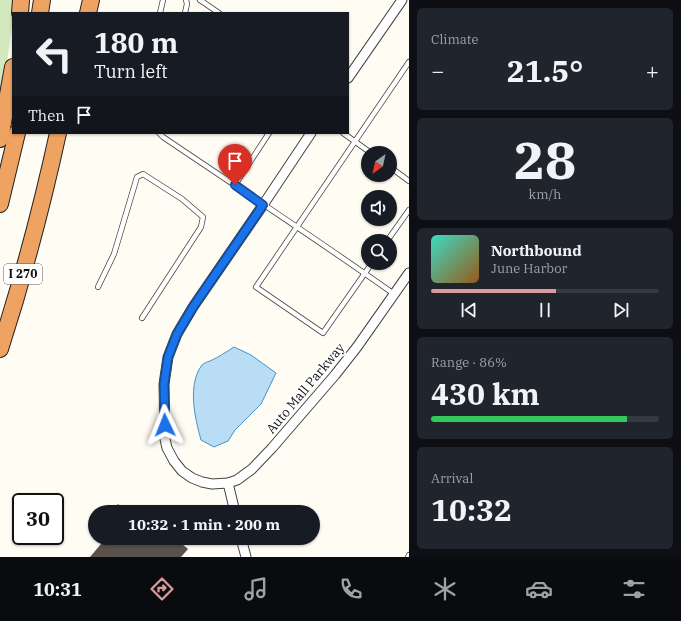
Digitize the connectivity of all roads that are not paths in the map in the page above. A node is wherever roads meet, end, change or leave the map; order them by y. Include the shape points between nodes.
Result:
1 (21, 0) edge
2 (42, 0) edge
3 (82, 0) edge
4 (91, 0) edge
5 (163, 0) edge
6 (186, 0) edge
7 (200, 0) edge
8 (402, 0) edge
9 (20, 12) edge
10 (40, 12) edge
11 (80, 12) edge
12 (88, 12) edge
13 (160, 12) edge
14 (185, 12) edge
15 (218, 12) edge
16 (409, 62) edge
17 (12, 73) edge
18 (349, 77) edge
19 (18, 134) edge
20 (58, 134) edge
21 (160, 134) edge
22 (268, 134) edge
23 (310, 134) edge
24 (344, 134) edge
25 (0, 139) edge
26 (355, 142) junction
27 (361, 146) edge
28 (397, 172) edge
29 (409, 180) edge
30 (235, 185) junction
31 (0, 204) edge
32 (263, 205) junction
33 (409, 210) edge
34 (297, 226) junction
35 (392, 234) edge
36 (367, 270) edge
37 (365, 273) junction
38 (409, 273) edge
39 (98, 287) dead end
40 (394, 294) junction
41 (142, 318) dead end
42 (0, 349) edge
43 (228, 483) junction
44 (233, 505) edge
45 (243, 545) edge
46 (246, 557) edge

1 - 9 highway
2 - 10 highway
3 - 11 highway
4 - 12 highway
5 - 13 lane
6 - 14 lane
7 - 15 lane
8 - 18 street
16 - 26 lane
17 - 25 highway
19 - 31 highway
20 - 42 highway, I 270 via 43,198
21 - 30 lane
22 - 30 lane
23 - 32 street
24 - 26 lane
26 - 27 lane
26 - 34 lane
28 - 29 lane
30 - 32 lane
32 - 34 lane
32 - 43 street via 177,334 168,357 164,384 165,438 174,461 192,478 212,484
33 - 35 lane
34 - 37 lane
34 - 37 lane via 256,287 323,332
36 - 37 lane
37 - 40 lane
38 - 40 street, Auto Mall Parkway
39 - 41 lane via 114,254 137,177 144,174 182,198 203,217 201,227
40 - 43 street, Auto Mall Parkway via 335,375 272,448 252,469
43 - 44 street
45 - 46 street

